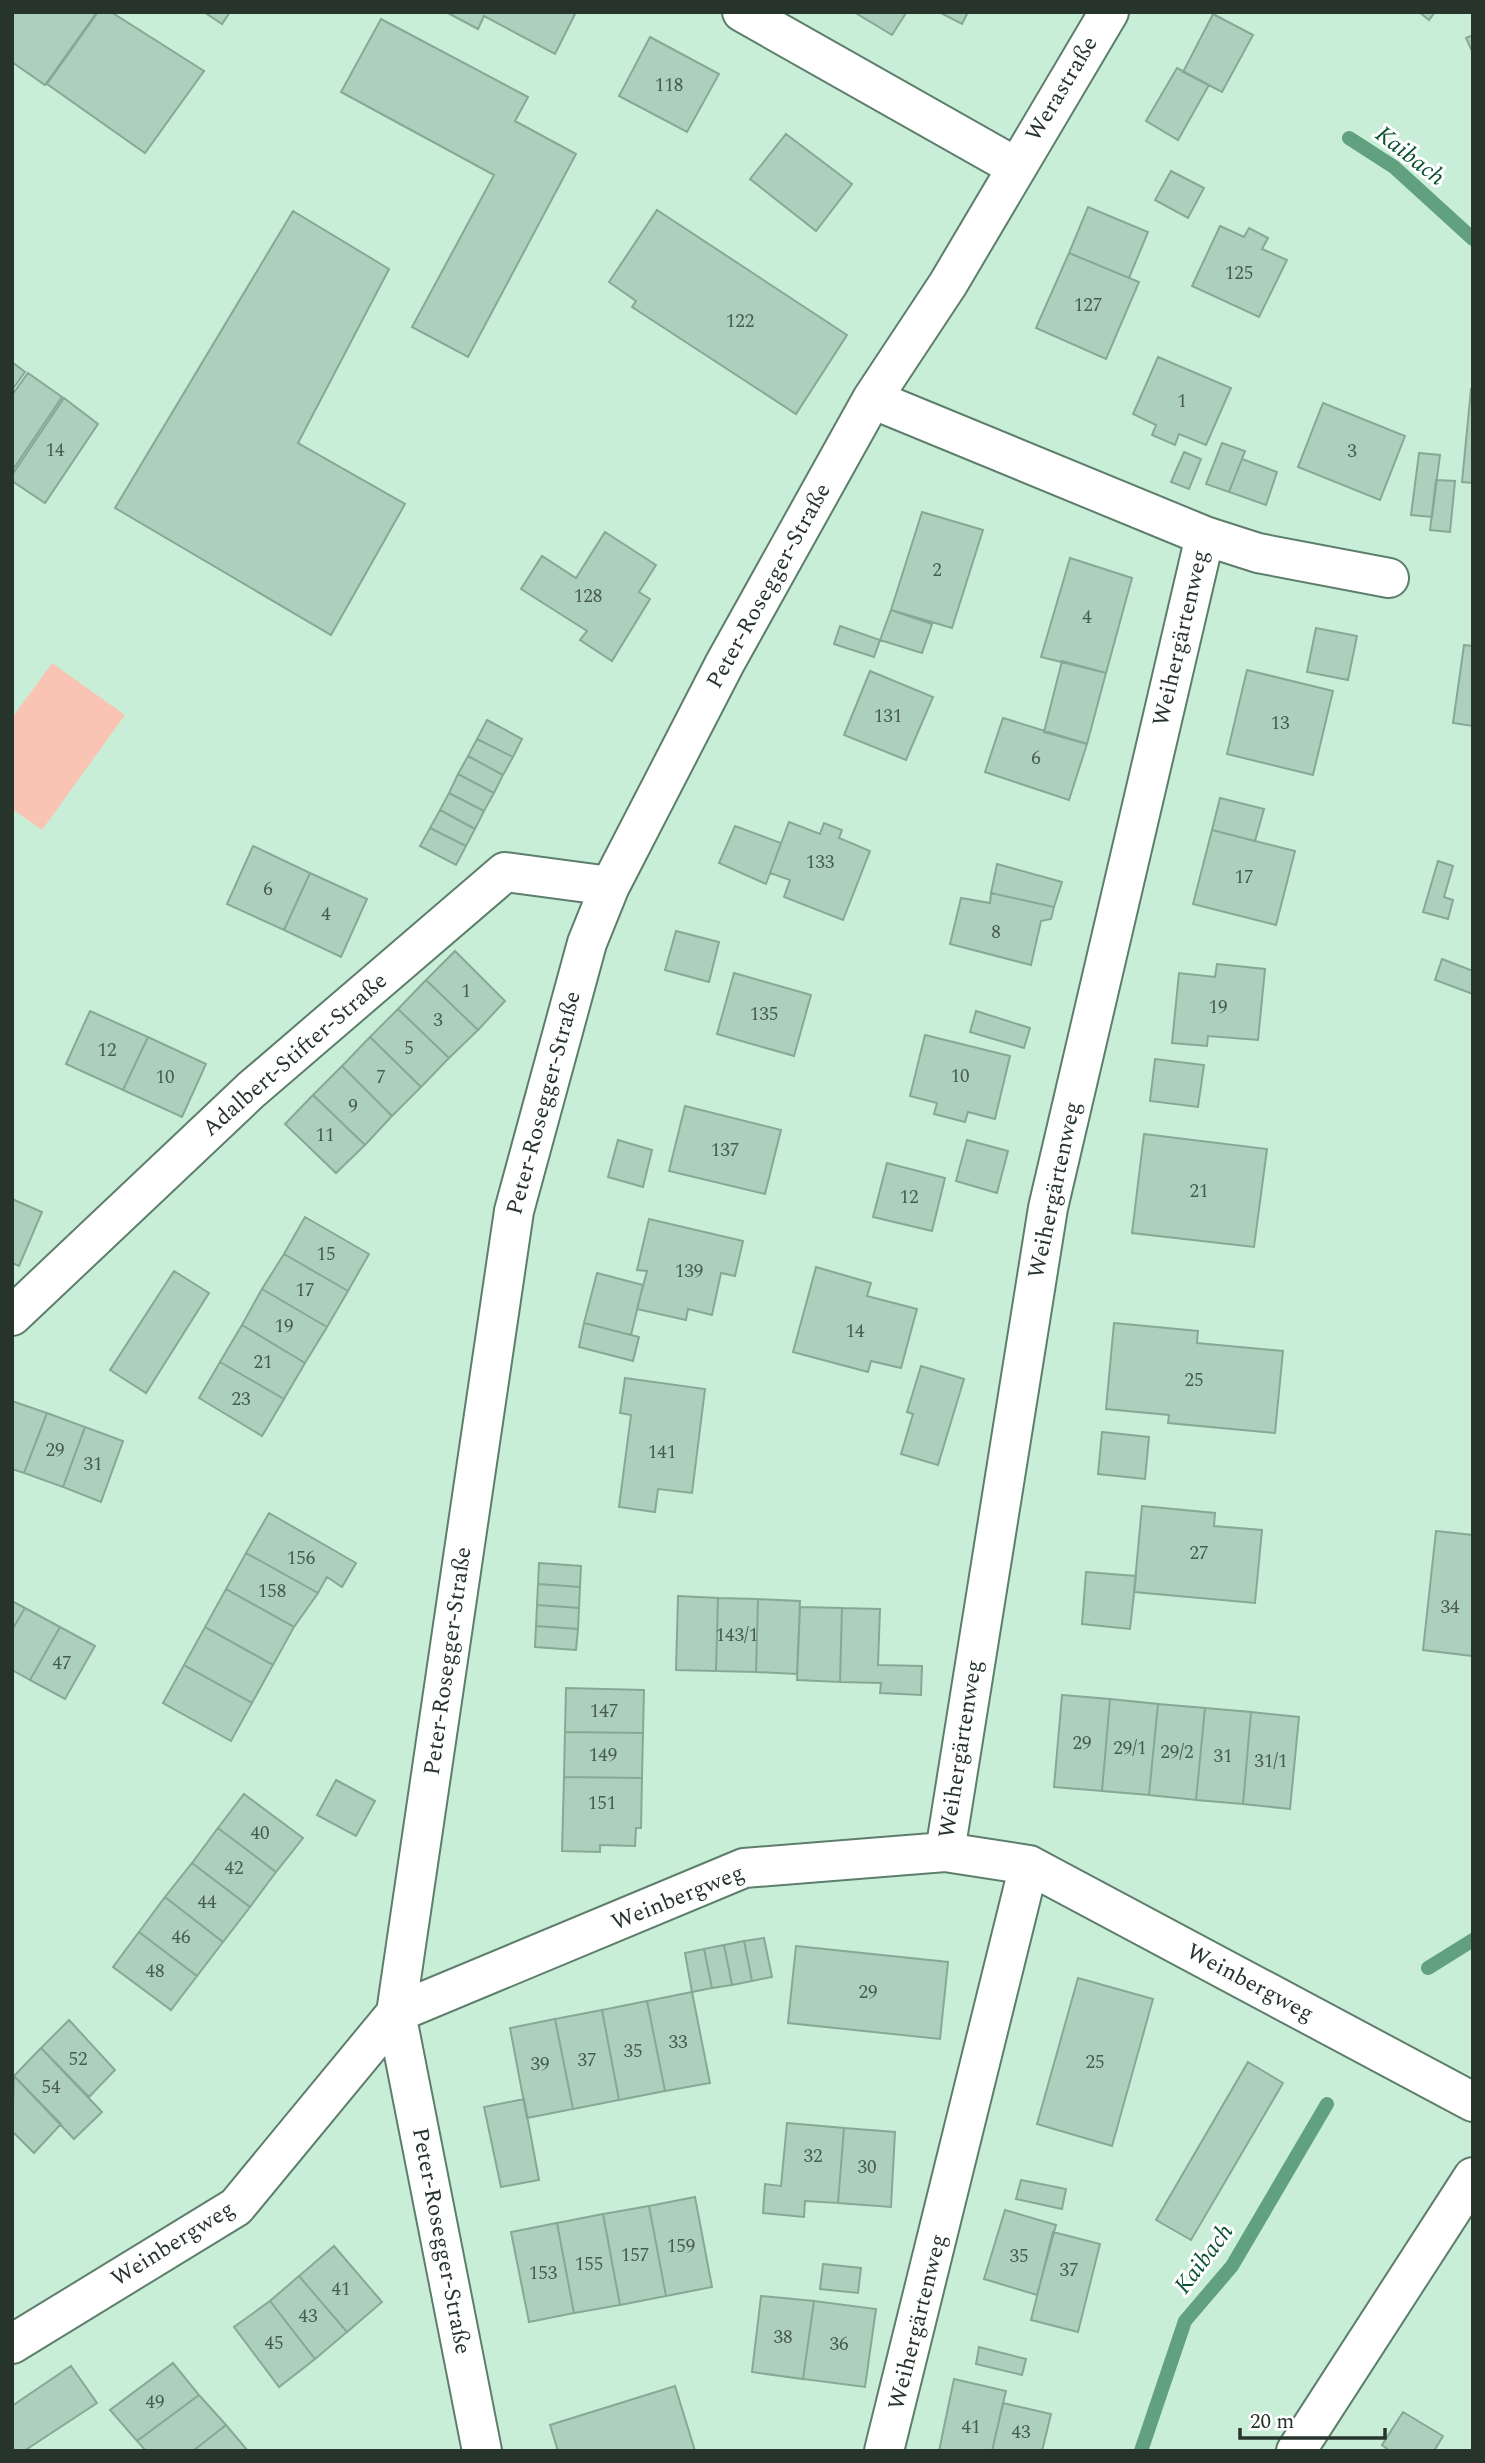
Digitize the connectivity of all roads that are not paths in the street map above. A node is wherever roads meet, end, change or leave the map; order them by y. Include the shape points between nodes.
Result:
1 (743, 12) edge
2 (1109, 12) edge
3 (1016, 167) junction
4 (872, 399) junction
5 (1205, 536) junction
6 (1389, 578) dead end
7 (610, 886) junction
8 (12, 1315) edge
9 (945, 1852) junction
10 (1029, 1865) junction
11 (396, 2013) junction
12 (1473, 2102) edge
13 (1473, 2178) edge
14 (12, 2344) edge
15 (482, 2451) edge
16 (884, 2451) edge
17 (1296, 2451) edge

1 - 3 street
2 - 3 street, Werastraße
3 - 4 street, Peter-Rosegger-Straße via 948,284
4 - 5 street, Weihergärtenweg
4 - 7 street, Peter-Rosegger-Straße via 725,663
5 - 6 street, Weihergärtenweg via 1258,553
5 - 9 street, Weihergärtenweg via 1048,1208
7 - 8 street, Adalbert-Stifter-Straße via 505,872 251,1090
7 - 11 street, Peter-Rosegger-Straße via 587,943 514,1211
9 - 10 street, Weinbergweg
9 - 11 street, Weinbergweg via 744,1868
10 - 12 street, Weinbergweg
10 - 16 street, Weihergärtenweg
11 - 14 street, Weinbergweg via 236,2207
11 - 15 street, Peter-Rosegger-Straße
13 - 17 street

